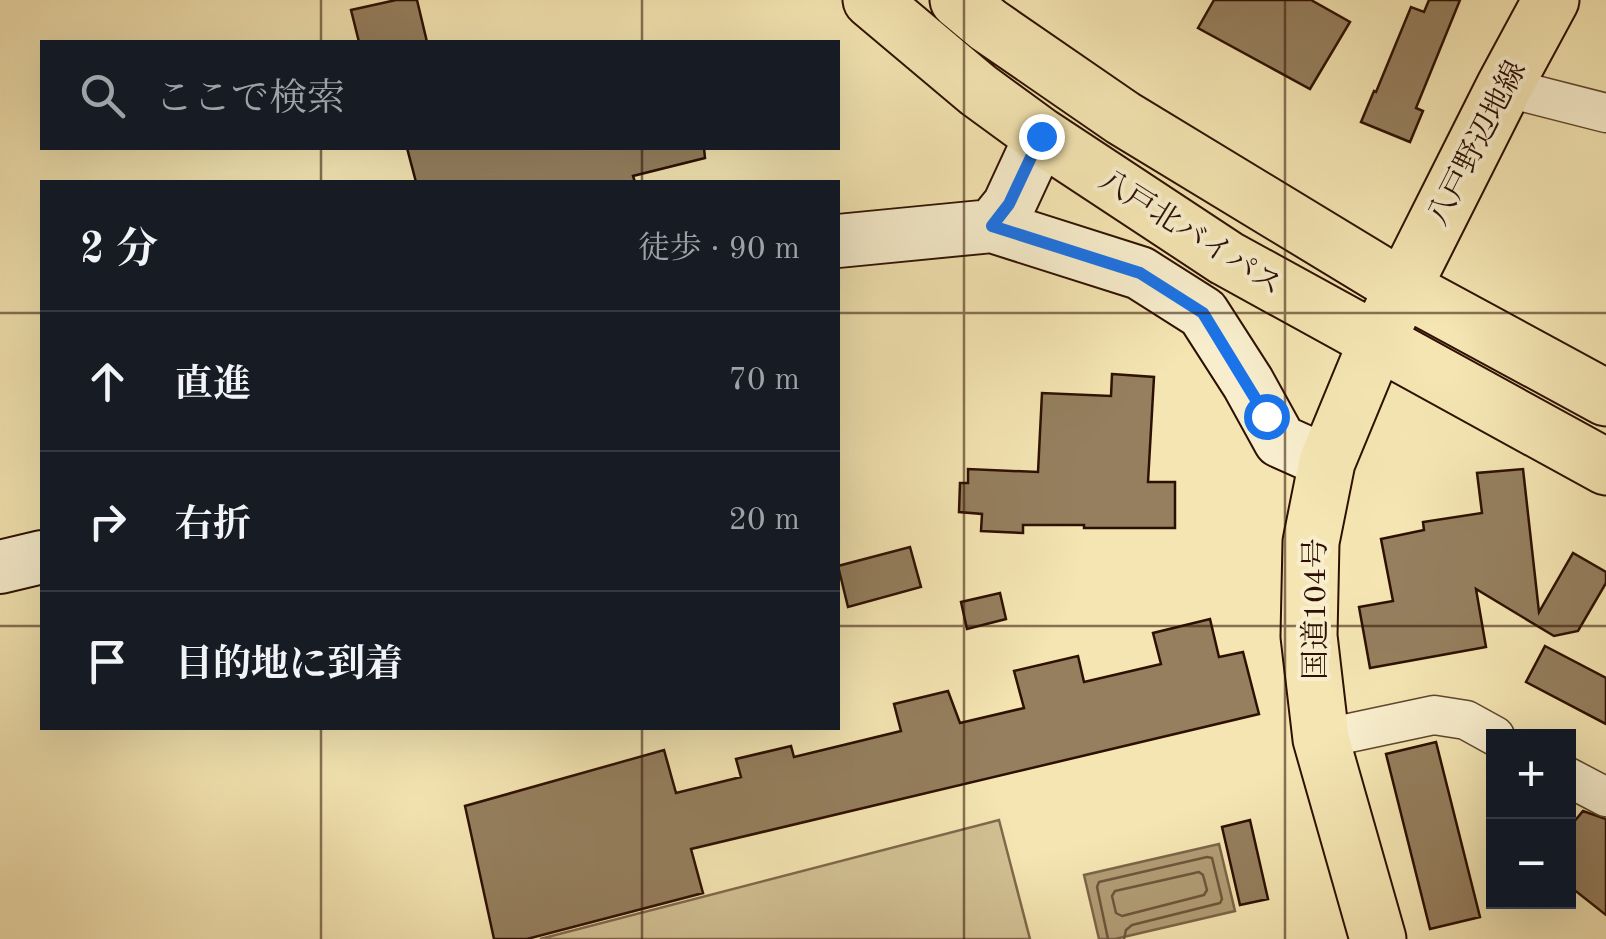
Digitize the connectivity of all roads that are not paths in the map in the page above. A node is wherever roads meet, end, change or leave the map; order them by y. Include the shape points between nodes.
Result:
1 (871, 0) edge
2 (958, 0) edge
3 (1551, 0) edge
4 (1504, 86) junction
5 (1606, 113) edge
6 (1041, 136) junction
7 (992, 226) junction
8 (840, 241) edge
9 (1403, 288) junction
10 (1377, 341) junction
11 (1606, 398) edge
12 (1327, 462) junction
13 (1606, 467) edge
14 (40, 557) edge
15 (0, 567) edge
16 (1486, 731) edge
17 (1321, 738) junction
18 (1576, 781) edge
19 (1606, 797) edge
20 (1378, 939) edge

1 - 6 main road, 八戸北バイパス
2 - 9 main road, 八戸北バイパス via 1123,118
3 - 4 main road, 八戸野辺地線
4 - 5 street
4 - 9 main road, 八戸野辺地線
6 - 7 street
6 - 10 main road, 八戸北バイパス via 1226,258
7 - 8 street
7 - 12 street via 1140,273 1203,313 1280,441
9 - 10 main road, 国道104号
9 - 11 main road, 八戸北バイパス
10 - 12 main road, 国道104号
10 - 13 main road, 八戸北バイパス
12 - 17 main road, 国道104号 via 1311,542 1309,636
14 - 15 street
16 - 17 street via 1434,715
17 - 20 main road, 国道104号
18 - 19 street

